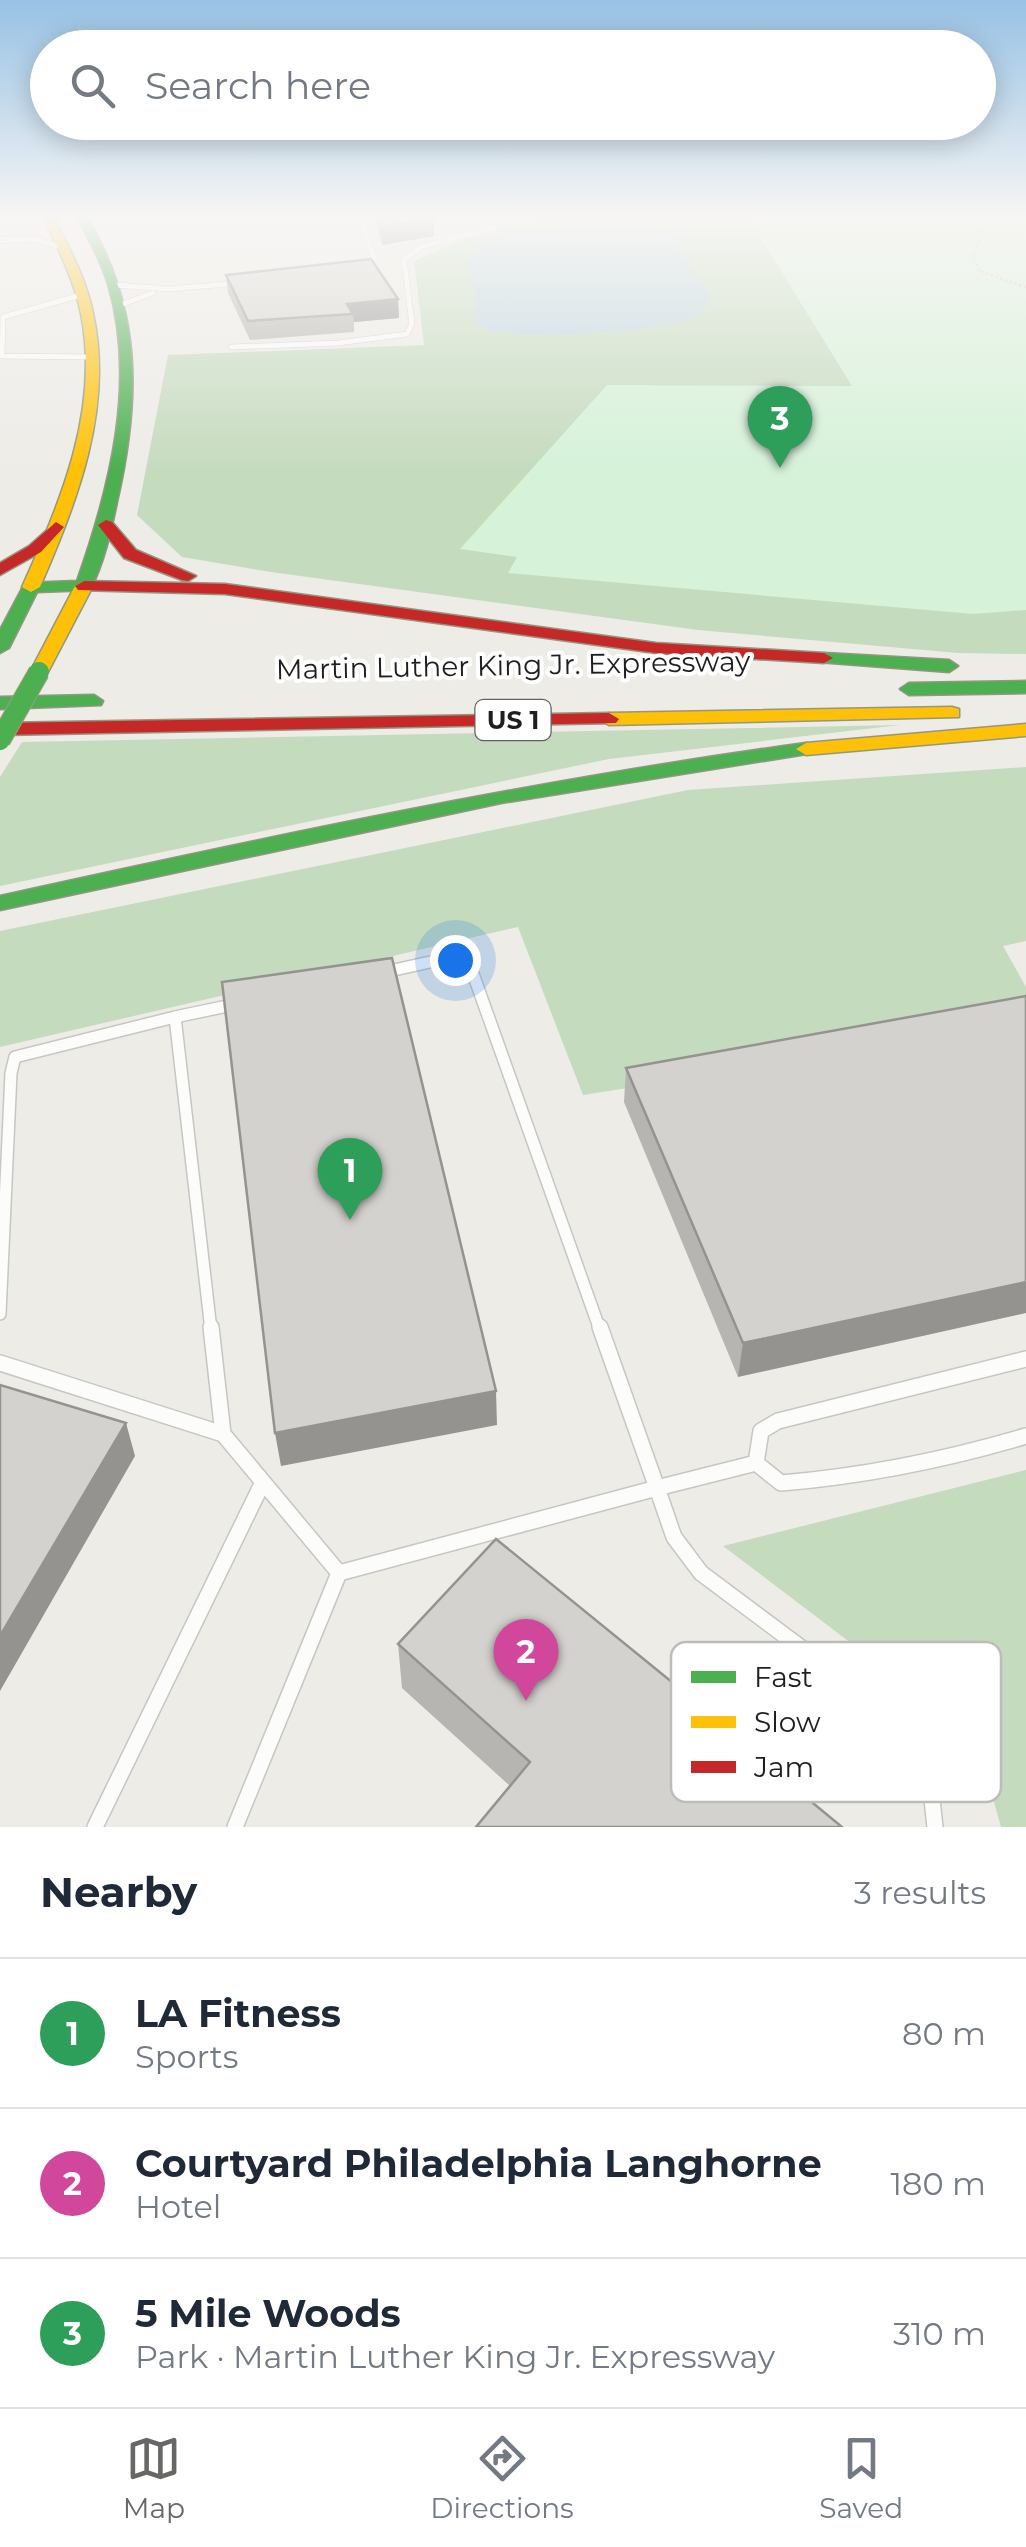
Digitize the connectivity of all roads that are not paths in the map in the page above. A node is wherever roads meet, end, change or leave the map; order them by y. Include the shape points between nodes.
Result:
1 (67, 299) edge
2 (82, 299) edge
3 (117, 299) edge
4 (409, 299) edge
5 (1, 316) edge
6 (1, 335) edge
7 (231, 347) dead end
8 (1, 356) edge
9 (93, 357) junction
10 (106, 525) junction
11 (56, 527) junction
12 (0, 570) edge
13 (0, 586) edge
14 (84, 586) junction
15 (32, 587) junction
16 (254, 592) junction
17 (0, 648) edge
18 (1026, 669) edge
19 (1026, 687) edge
20 (888, 689) dead end
21 (118, 701) dead end
22 (0, 703) edge
23 (1026, 712) edge
24 (0, 729) edge
25 (1026, 730) edge
26 (0, 740) edge
27 (0, 903) edge
28 (369, 975) edge
29 (253, 1000) edge
30 (175, 1017) junction
31 (0, 1314) edge
32 (1026, 1359) edge
33 (0, 1364) edge
34 (223, 1434) junction
35 (1026, 1436) edge
36 (756, 1463) junction
37 (263, 1482) junction
38 (657, 1488) junction
39 (339, 1573) junction
40 (793, 1642) edge
41 (933, 1802) edge
42 (95, 1827) edge
43 (234, 1827) edge
44 (936, 1827) edge

1 - 5 lane
2 - 9 main road
3 - 10 main road via 126,416
4 - 7 lane via 412,324 406,334
5 - 6 lane
6 - 8 lane
8 - 9 lane
9 - 11 main road via 88,418
10 - 14 main road
10 - 16 main road via 117,544 149,565
11 - 12 main road
11 - 15 main road
13 - 15 main road
14 - 15 main road
14 - 16 main road
14 - 26 main road, bridge
15 - 17 main road
16 - 18 main road via 670,650
19 - 20 main road
21 - 22 main road
23 - 24 main road, Martin Luther King Jr. Expressway / US 1
25 - 27 main road via 784,752 566,783 357,822
28 - 38 lane via 466,954
29 - 30 lane
30 - 31 lane via 15,1057
30 - 34 lane
32 - 36 lane via 778,1421 761,1431
33 - 34 lane
34 - 37 lane
35 - 36 lane via 820,1481 782,1483
36 - 38 lane
37 - 39 lane
37 - 42 lane
38 - 39 lane
38 - 40 lane via 674,1537 701,1574
39 - 43 lane
41 - 44 lane

